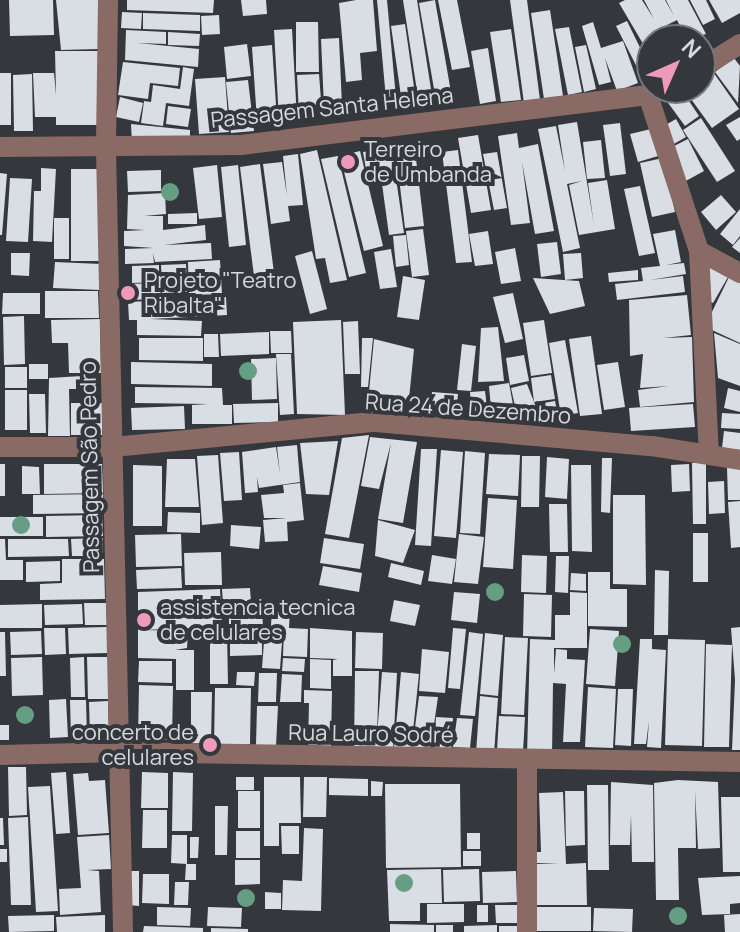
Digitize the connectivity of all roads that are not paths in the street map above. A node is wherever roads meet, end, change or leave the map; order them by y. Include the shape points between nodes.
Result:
1 (108, 0) edge
2 (740, 44) edge
3 (716, 59) edge
4 (636, 94) edge
5 (661, 104) edge
6 (0, 147) edge
7 (106, 150) junction
8 (699, 251) junction
9 (740, 273) edge
10 (0, 447) edge
11 (113, 447) junction
12 (709, 453) junction
13 (740, 460) edge
14 (120, 752) junction
15 (0, 755) edge
16 (527, 762) junction
17 (740, 762) edge
18 (123, 932) edge
19 (527, 932) edge

1 - 7 street, Passagem São Pedro
2 - 3 street
4 - 7 street, Passagem Santa Helena via 241,145
5 - 8 street
6 - 7 street, Passagem Santa Helena
7 - 11 street, Passagem São Pedro
8 - 9 street
8 - 12 street
10 - 11 street, Rua 24 de Dezembro
11 - 12 street, Rua 24 de Dezembro via 375,422
11 - 14 street, Passagem São Pedro
12 - 13 street, Rua 24 de Dezembro
14 - 15 street, Rua Lauro Sodré
14 - 16 street, Rua Lauro Sodré
14 - 18 street, Passagem São Pedro
16 - 17 street, Rua Lauro Sodré
16 - 19 street

